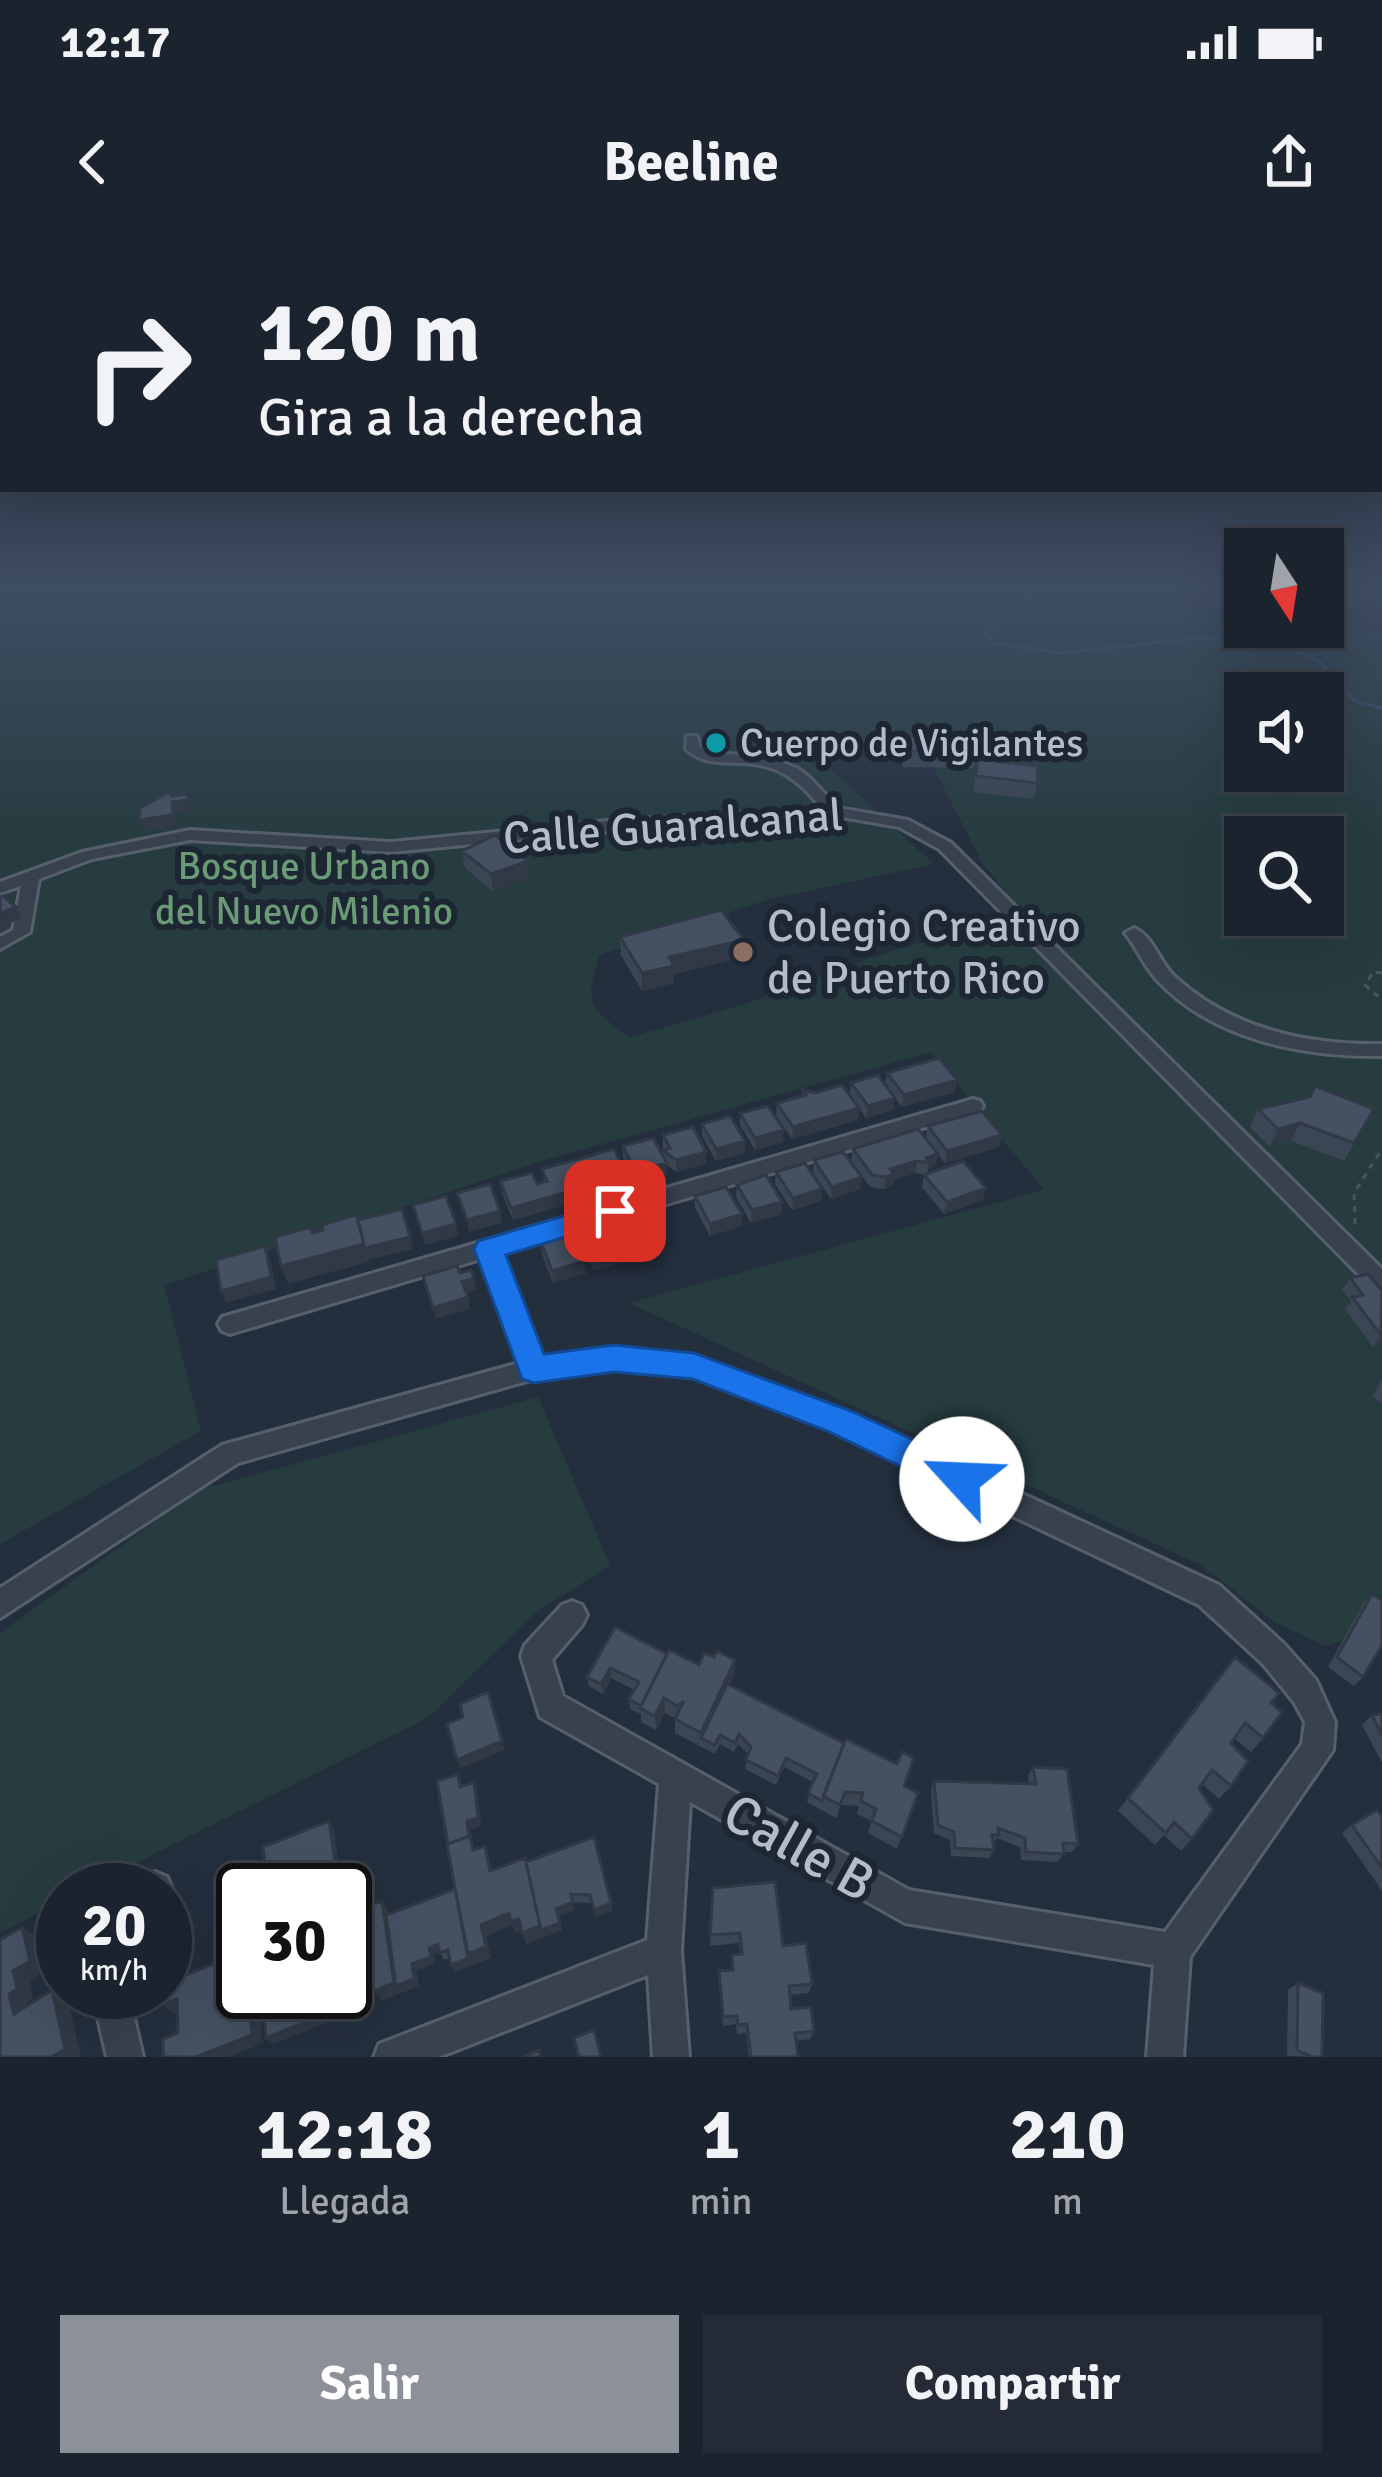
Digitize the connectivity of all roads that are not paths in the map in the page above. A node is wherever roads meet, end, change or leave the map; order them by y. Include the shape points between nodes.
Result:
1 (692, 739) dead end
2 (833, 812) junction
3 (31, 876) junction
4 (0, 887) edge
5 (1134, 933) dead end
6 (0, 944) edge
7 (1382, 1050) edge
8 (973, 1106) dead end
9 (488, 1249) junction
10 (1382, 1284) edge
11 (230, 1324) dead end
12 (534, 1369) junction
13 (0, 1604) edge
14 (572, 1615) dead end
15 (675, 1780) junction
16 (664, 1951) junction
17 (1173, 1951) junction
18 (116, 2019) edge
19 (125, 2057) edge
20 (392, 2057) edge
21 (671, 2057) edge
22 (1165, 2057) edge

1 - 2 street via 704,757 791,768
2 - 3 street, Calle Guaralcanal via 391,847 190,836 88,854
2 - 10 street, Calle Guaralcanal via 904,823 945,846
3 - 4 street, Calle Guaralcanal
3 - 6 street via 21,932
5 - 7 street via 1165,980 1243,1027 1288,1044
8 - 9 street
9 - 11 street via 259,1327
9 - 12 street
12 - 13 street via 231,1453
12 - 17 street via 614,1358 694,1366 839,1421 1209,1595 1238,1618 1321,1719 1317,1750
14 - 15 street, Calle B via 536,1656 551,1706
15 - 16 street
15 - 17 street, Calle B via 905,1906
16 - 20 street
16 - 21 street
17 - 22 street
18 - 19 street

